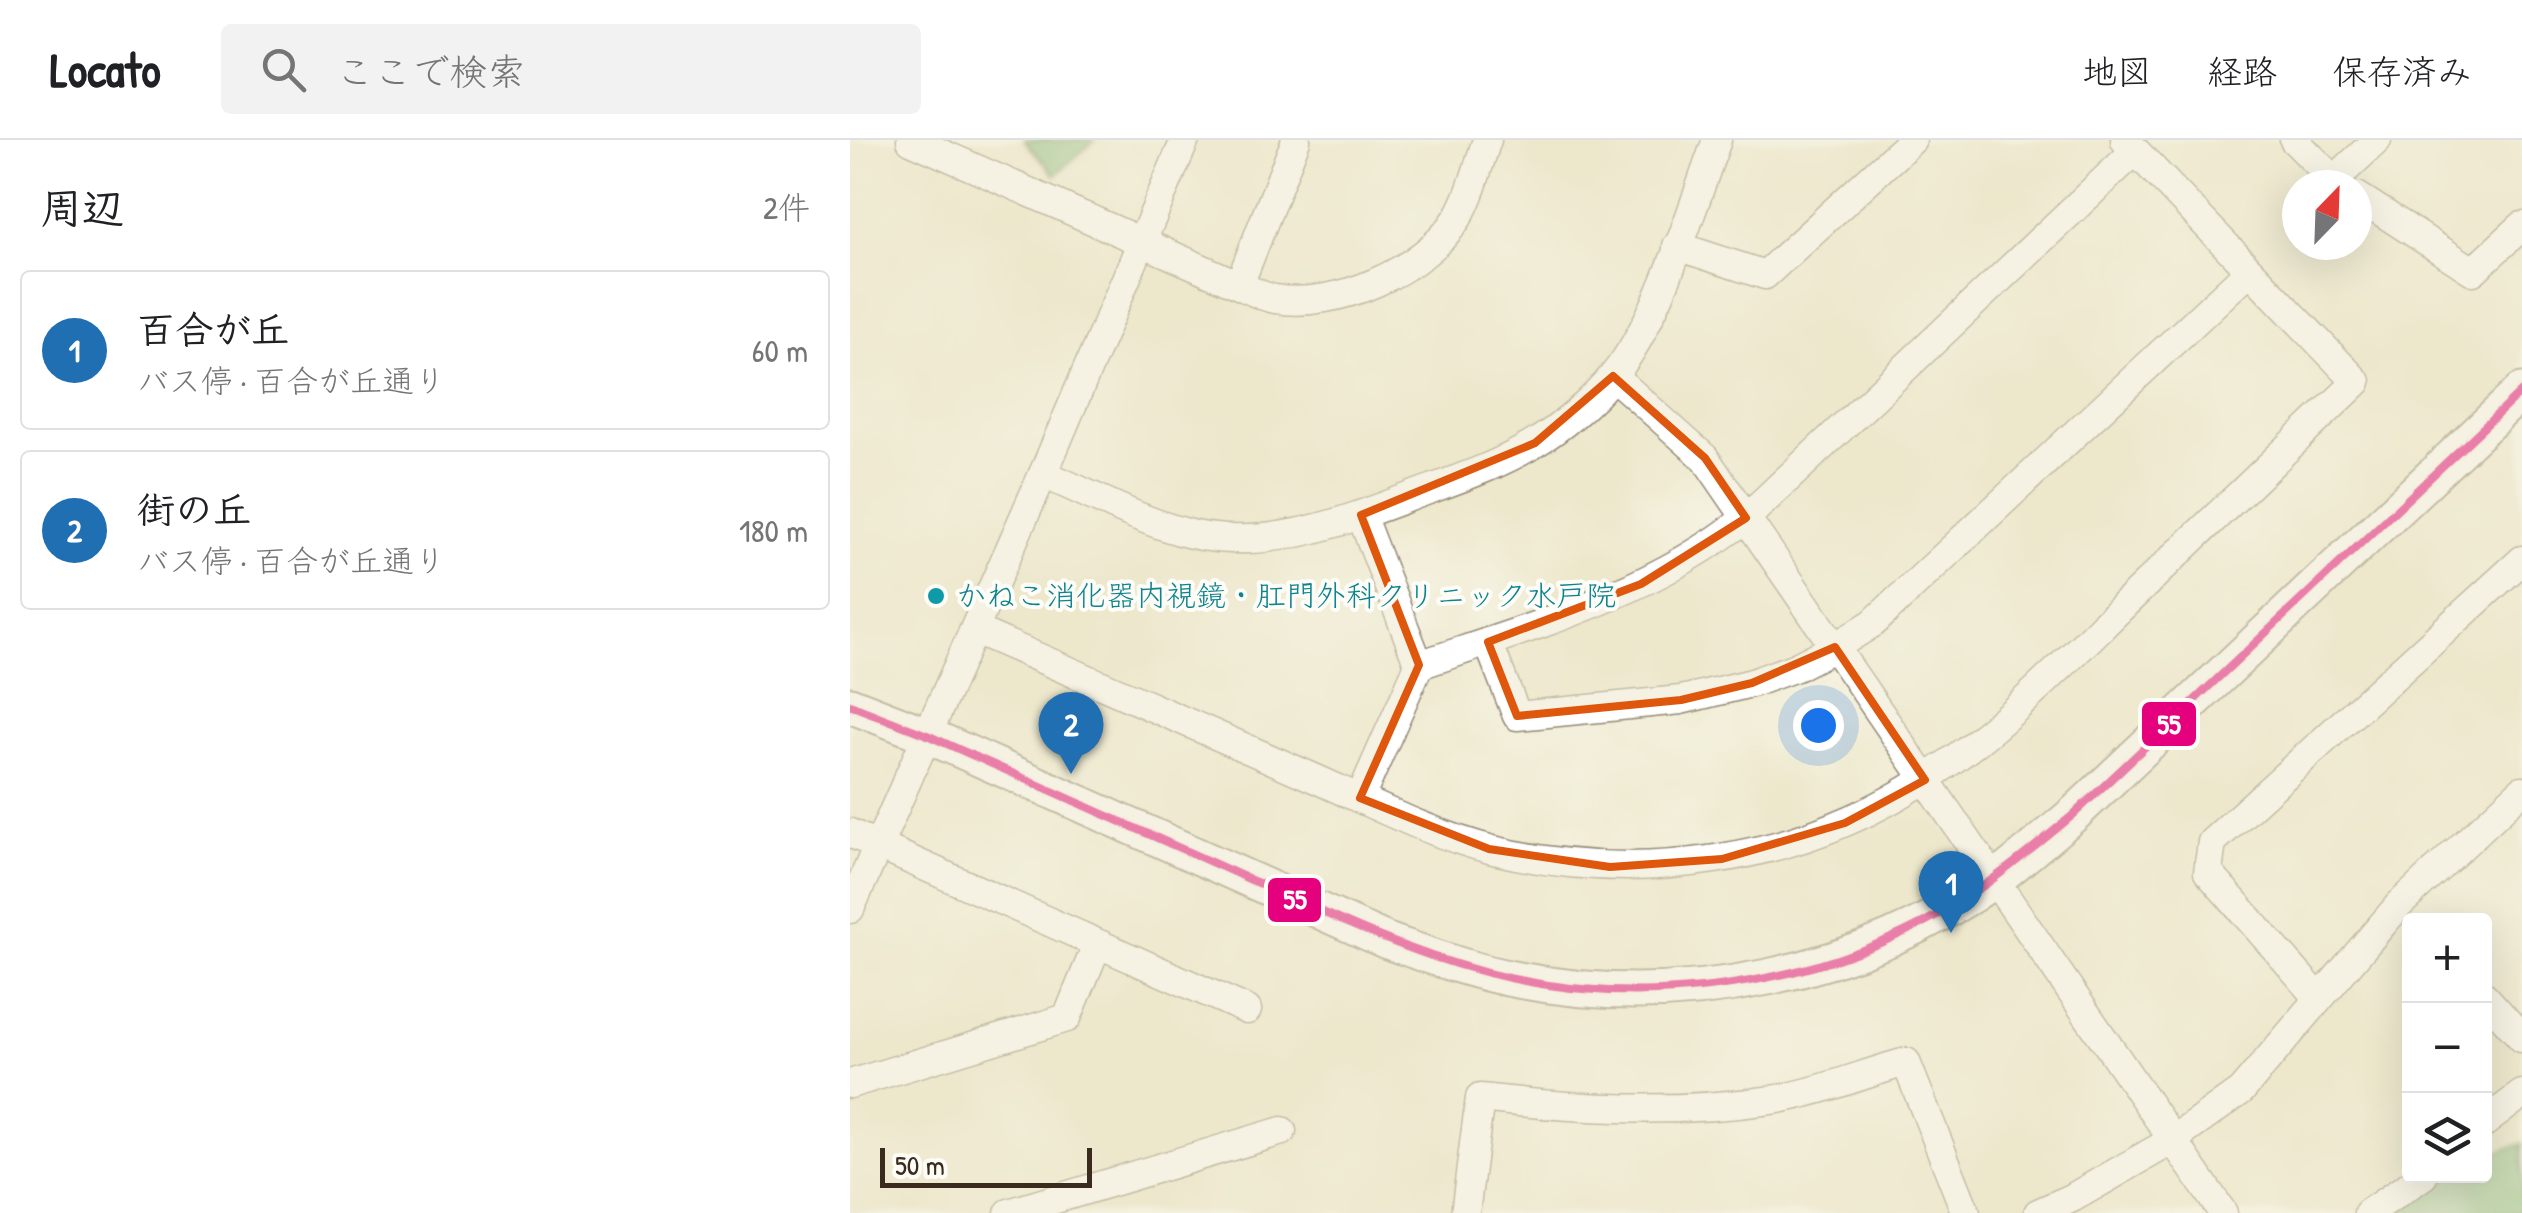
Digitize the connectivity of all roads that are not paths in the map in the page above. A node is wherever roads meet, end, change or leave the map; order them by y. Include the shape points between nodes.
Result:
1 (910, 140) edge
2 (1185, 140) edge
3 (1296, 140) edge
4 (1487, 140) edge
5 (1717, 140) edge
6 (1912, 140) edge
7 (2294, 140) edge
8 (2377, 140) edge
9 (2130, 145) edge
10 (2325, 170) edge
11 (2356, 170) edge
12 (2372, 207) edge
13 (2522, 226) edge
14 (1140, 243) junction
15 (1677, 246) junction
16 (2249, 271) junction
17 (1238, 286) junction
18 (1613, 376) junction
19 (2522, 391) edge
20 (1044, 474) junction
21 (1361, 515) junction
22 (1746, 518) junction
23 (2522, 560) edge
24 (975, 630) junction
25 (1488, 642) junction
26 (1835, 646) junction
27 (1418, 664) junction
28 (850, 704) edge
29 (926, 735) junction
30 (1925, 780) junction
31 (2522, 790) edge
32 (1360, 798) junction
33 (850, 833) edge
34 (878, 845) junction
35 (1994, 880) junction
36 (850, 909) edge
37 (2406, 913) edge
38 (2402, 917) edge
39 (1097, 945) junction
40 (2318, 997) junction
41 (2491, 1003) edge
42 (1247, 1010) dead end
43 (2519, 1029) edge
44 (850, 1084) edge
45 (2522, 1094) edge
46 (2492, 1117) edge
47 (1282, 1131) dead end
48 (2173, 1140) junction
49 (2413, 1183) edge
50 (1009, 1213) edge
51 (1465, 1213) edge
52 (1966, 1213) edge
53 (2038, 1213) edge
54 (2223, 1213) edge
55 (2368, 1213) edge

1 - 14 street
2 - 14 street
3 - 17 street
4 - 17 street via 1458,217 1434,245 1386,278 1307,301 1274,299
5 - 15 street
6 - 15 street via 1765,275
7 - 10 street
8 - 11 street
9 - 16 street
9 - 22 street
12 - 13 street via 2473,271
14 - 17 street
14 - 20 street
15 - 18 street via 1638,339
16 - 26 street via 1873,623
16 - 30 street via 2357,382 2016,709
18 - 21 street via 1535,444
18 - 22 street via 1706,458
19 - 35 street via 2073,815
20 - 21 street via 1192,534 1273,538
20 - 24 street
21 - 27 street
22 - 25 street via 1641,584
22 - 26 street
23 - 40 street via 2212,842 2208,872
24 - 29 street
24 - 32 street
25 - 26 street via 1517,716 1681,700 1752,683
25 - 27 street
26 - 30 street
27 - 32 street
28 - 29 street
29 - 34 street
29 - 35 street via 1387,941 1458,966 1573,988 1684,990 1784,974 1886,939
30 - 32 street via 1844,823 1775,846 1657,866 1548,862 1489,849
30 - 35 street
31 - 37 street
33 - 34 street
34 - 36 street
34 - 39 street
35 - 48 street
38 - 40 street
39 - 42 street
39 - 44 street via 1068,1018
40 - 48 street via 2241,1091
41 - 43 street
45 - 46 street
47 - 50 street
48 - 53 street
48 - 54 street
49 - 55 street
51 - 52 street via 1480,1098 1658,1111 1776,1100 1906,1062

